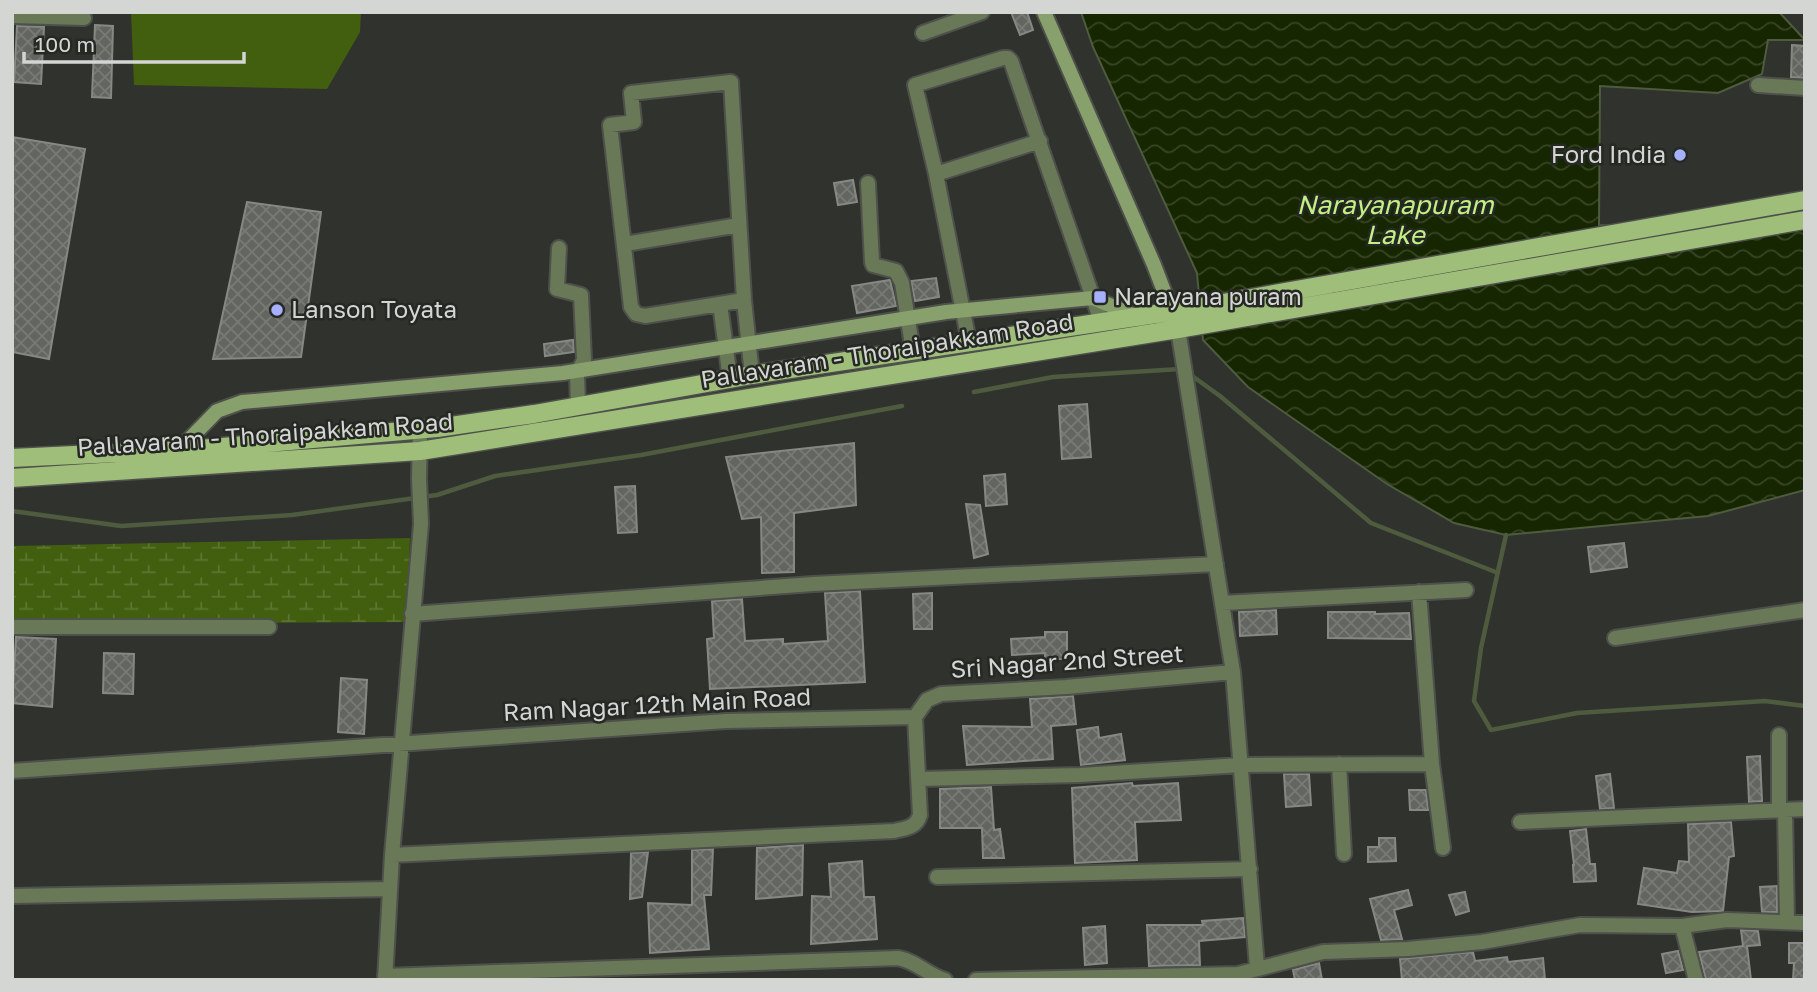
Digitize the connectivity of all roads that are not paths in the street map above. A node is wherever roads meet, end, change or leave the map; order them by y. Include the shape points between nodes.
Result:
1 (982, 12) edge
2 (1044, 12) edge
3 (12, 16) edge
4 (83, 18) dead end
5 (923, 33) dead end
6 (1758, 85) dead end
7 (1805, 88) edge
8 (1040, 141) junction
9 (936, 174) junction
10 (869, 183) dead end
11 (1805, 200) edge
12 (1805, 220) edge
13 (739, 225) junction
14 (625, 244) junction
15 (559, 248) dead end
16 (1093, 298) junction
17 (744, 300) junction
18 (720, 304) junction
19 (963, 312) junction
20 (1135, 316) junction
21 (908, 318) junction
22 (1175, 320) junction
23 (1101, 321) junction
24 (969, 342) junction
25 (749, 345) junction
26 (726, 348) junction
27 (913, 351) junction
28 (580, 369) junction
29 (752, 375) junction
30 (730, 379) junction
31 (578, 405) junction
32 (421, 429) junction
33 (178, 451) junction
34 (420, 452) junction
35 (12, 458) edge
36 (12, 478) edge
37 (1216, 564) junction
38 (1466, 590) dead end
39 (1419, 592) junction
40 (1223, 603) junction
41 (1805, 610) edge
42 (412, 614) junction
43 (12, 627) edge
44 (269, 628) dead end
45 (1615, 638) dead end
46 (1233, 672) junction
47 (915, 717) junction
48 (1779, 735) dead end
49 (402, 743) junction
50 (1339, 764) junction
51 (1432, 764) junction
52 (1241, 765) junction
53 (12, 771) edge
54 (920, 779) junction
55 (1805, 809) edge
56 (1782, 811) junction
57 (1520, 822) dead end
58 (1443, 848) dead end
59 (1344, 854) dead end
60 (392, 855) junction
61 (1250, 869) junction
62 (937, 877) dead end
63 (390, 889) junction
64 (12, 896) edge
65 (1787, 922) junction
66 (1805, 923) edge
67 (1682, 926) junction
68 (1257, 967) junction
69 (385, 978) edge
70 (945, 980) edge
71 (976, 980) edge
72 (1696, 980) edge

1 - 5 street
2 - 22 street
3 - 4 street
6 - 7 street
8 - 9 street
8 - 9 street via 1008,58 919,83 914,91
8 - 16 street
9 - 19 street
10 - 21 street via 872,262 896,271
11 - 22 main road, Pallavaram - Thoraipakkam Road
12 - 22 main road, Pallavaram - Thoraipakkam Road
13 - 14 street
13 - 14 street via 731,82 631,93 634,122 610,125
13 - 17 street
14 - 18 street via 631,307 636,314
15 - 28 street via 557,289 582,295 584,360
16 - 19 street
16 - 20 street
16 - 23 street
17 - 18 street
17 - 25 street
18 - 26 street
19 - 21 street
19 - 24 street
20 - 22 main road, Pallavaram - Thoraipakkam Road
20 - 23 main road, Pallavaram - Thoraipakkam Road
21 - 25 street
21 - 27 street
22 - 34 main road, Pallavaram - Thoraipakkam Road
22 - 37 street
23 - 24 main road, Pallavaram - Thoraipakkam Road
24 - 27 main road, Pallavaram - Thoraipakkam Road
25 - 26 street
25 - 29 street
26 - 28 street
26 - 30 street
27 - 29 main road, Pallavaram - Thoraipakkam Road
28 - 31 street
28 - 33 street via 242,402 217,411
29 - 30 main road, Pallavaram - Thoraipakkam Road
30 - 31 main road, Pallavaram - Thoraipakkam Road
31 - 32 main road, Pallavaram - Thoraipakkam Road
32 - 33 main road, Pallavaram - Thoraipakkam Road
32 - 34 street
33 - 35 main road, Pallavaram - Thoraipakkam Road
34 - 36 main road, Pallavaram - Thoraipakkam Road
34 - 42 street via 421,524
37 - 40 street
37 - 42 street via 813,584
38 - 39 street
39 - 40 street
39 - 51 street
40 - 46 street
41 - 45 street
42 - 49 street
43 - 44 street
46 - 47 street, Sri Nagar 2nd Street via 941,694 927,701
46 - 52 street
47 - 49 street, Ram Nagar 12th Main Road via 726,721
47 - 54 street
48 - 56 street
49 - 53 street, Ram Nagar 12th Main Road
49 - 60 street
50 - 51 street
50 - 52 street
50 - 59 street
51 - 58 street
52 - 54 street
52 - 61 street
54 - 60 street via 918,822 894,831
55 - 56 street
56 - 57 street
56 - 65 street
60 - 63 street
61 - 62 street
61 - 68 street
63 - 64 street
63 - 69 street
65 - 66 street
65 - 67 street via 1727,920
67 - 68 street via 1580,925 1482,942 1323,953
67 - 72 street
68 - 71 street via 1238,974
69 - 70 street via 898,958 911,960

